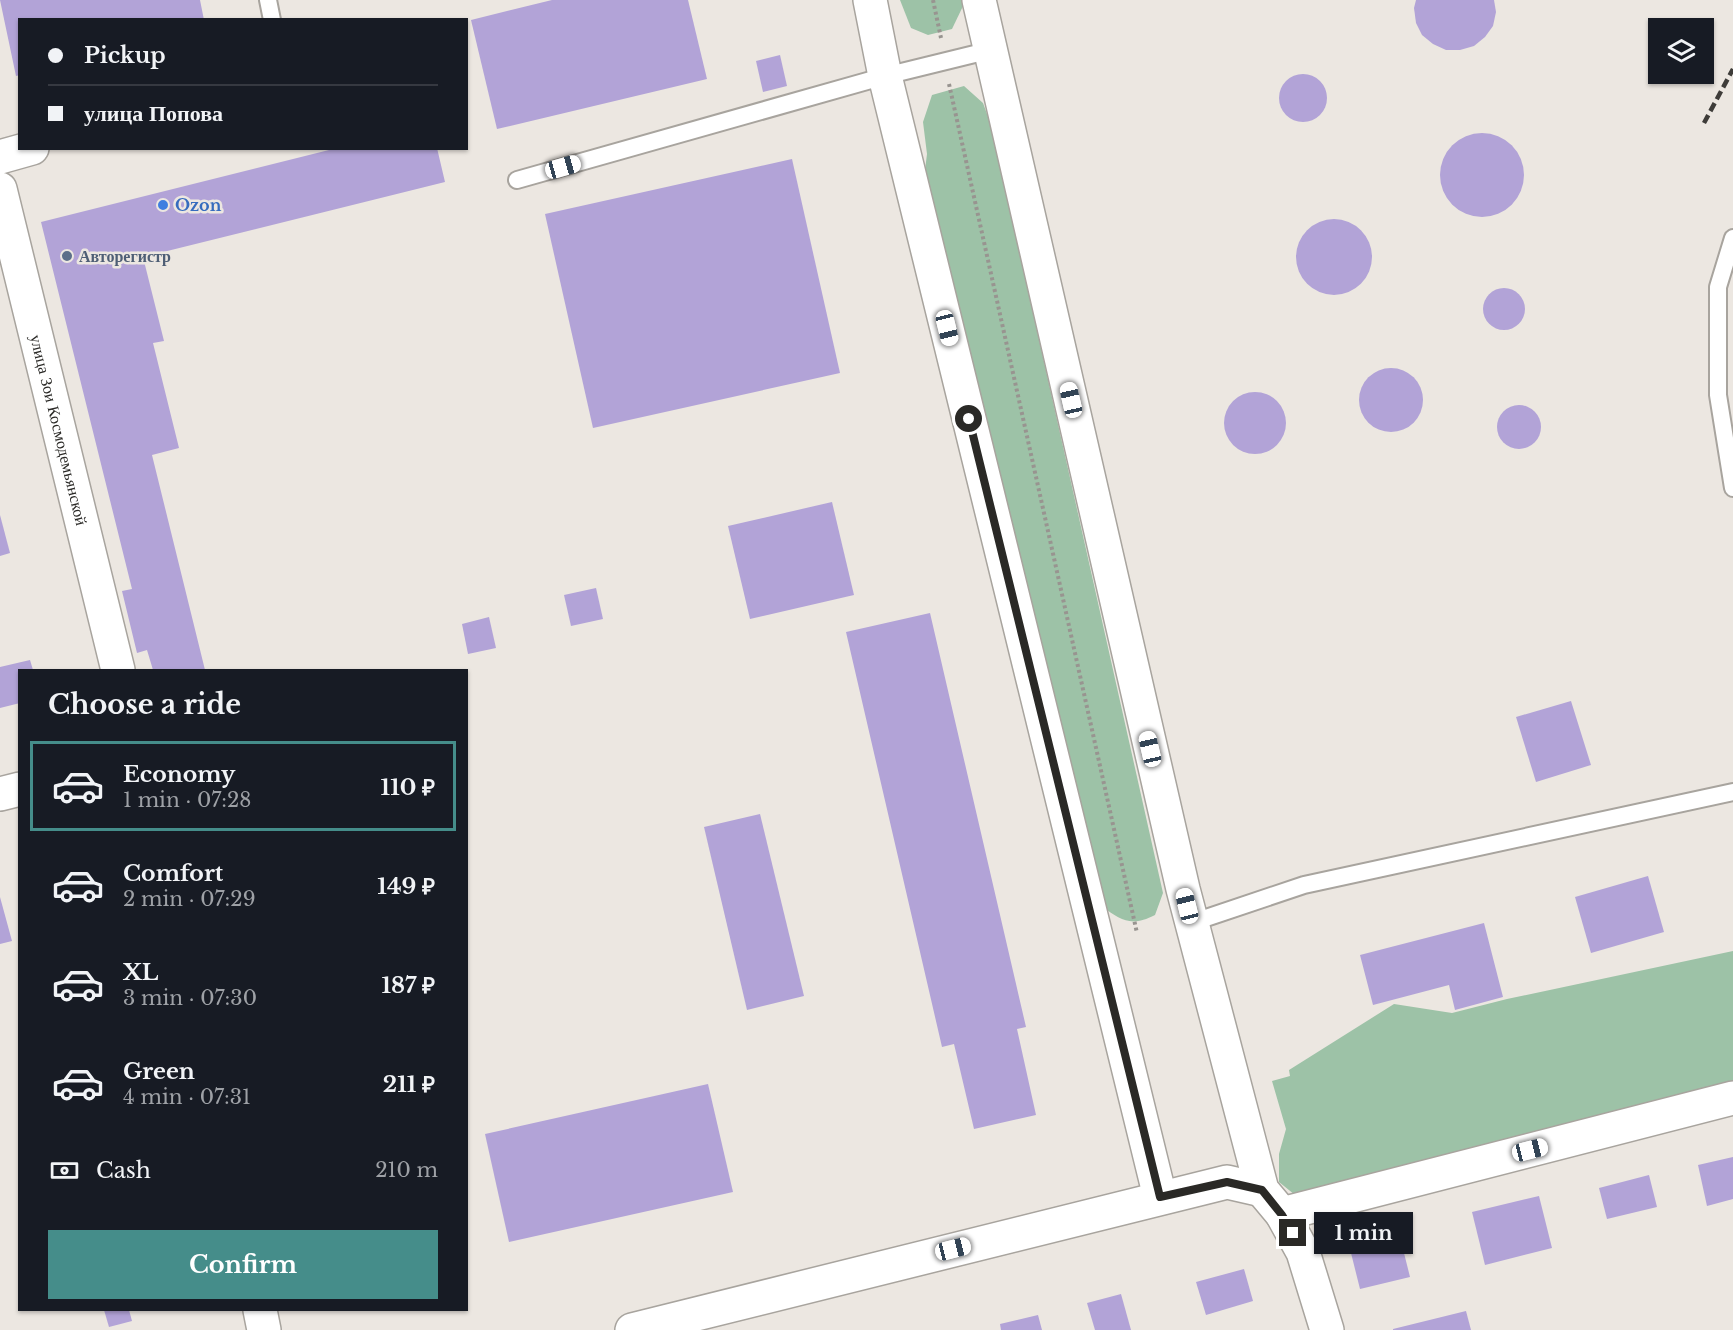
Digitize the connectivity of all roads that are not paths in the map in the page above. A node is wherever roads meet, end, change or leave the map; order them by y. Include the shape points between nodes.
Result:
1 (268, 0) edge
2 (870, 0) edge
3 (979, 0) edge
4 (272, 18) edge
5 (991, 50) junction
6 (885, 76) junction
7 (26, 150) edge
8 (0, 157) edge
9 (517, 180) dead end
10 (0, 189) edge
11 (1733, 237) edge
12 (1733, 488) edge
13 (118, 669) edge
14 (18, 790) edge
15 (1733, 792) edge
16 (0, 794) edge
17 (1191, 923) junction
18 (1733, 1098) edge
19 (1262, 1190) junction
20 (1160, 1197) junction
21 (1282, 1215) junction
22 (260, 1311) edge
23 (264, 1330) edge
24 (632, 1330) edge
25 (1327, 1330) edge

1 - 4 lane
2 - 6 street
3 - 5 street
5 - 6 lane
5 - 17 street
6 - 9 lane
6 - 20 street
7 - 8 street
10 - 13 street, улица Зои Космодемьянской
11 - 12 lane via 1718,287 1718,395
14 - 16 street
15 - 17 lane via 1304,885
17 - 19 street
18 - 21 street
19 - 20 street via 1227,1182
19 - 21 street
20 - 24 street
21 - 25 street via 1303,1252
22 - 23 street

